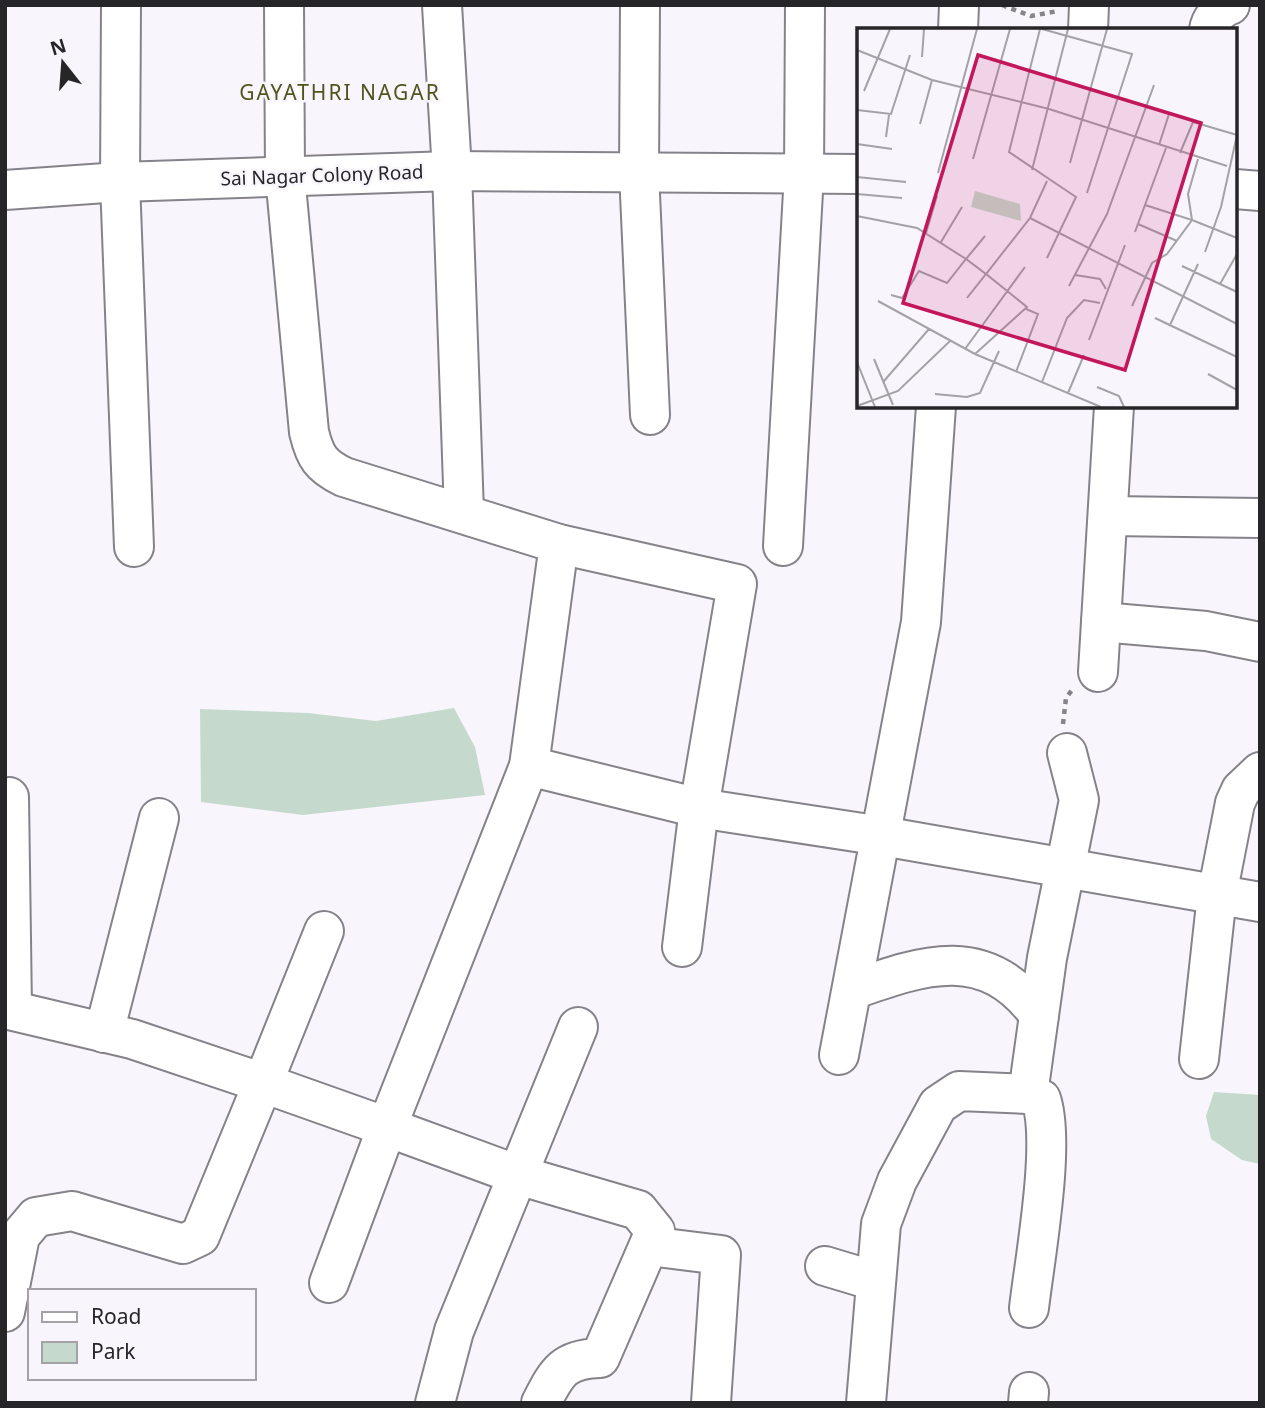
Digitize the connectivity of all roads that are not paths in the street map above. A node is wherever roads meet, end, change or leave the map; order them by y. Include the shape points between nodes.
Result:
1 (121, 5) edge
2 (284, 5) edge
3 (442, 5) edge
4 (640, 5) edge
5 (805, 5) edge
6 (959, 5) edge
7 (1230, 5) edge
8 (958, 28) edge
9 (1209, 28) edge
10 (452, 171) junction
11 (639, 172) junction
12 (804, 174) junction
13 (857, 174) edge
14 (285, 175) junction
15 (120, 182) junction
16 (1237, 189) edge
17 (5, 190) edge
18 (1260, 191) edge
19 (936, 408) edge
20 (1114, 408) edge
21 (650, 415) dead end
22 (464, 513) junction
23 (1108, 516) junction
24 (1260, 518) edge
25 (559, 544) junction
26 (134, 547) dead end
27 (783, 547) dead end
28 (1101, 622) junction
29 (1260, 642) edge
30 (1098, 672) road end
31 (1067, 753) road end
32 (529, 766) junction
33 (1260, 772) edge
34 (9, 797) dead end
35 (699, 808) junction
36 (159, 818) dead end
37 (882, 836) junction
38 (1067, 867) junction
39 (1217, 895) junction
40 (1260, 902) edge
41 (324, 931) dead end
42 (682, 947) dead end
43 (852, 989) junction
44 (8, 1009) edge
45 (1039, 1015) junction
46 (578, 1027) dead end
47 (104, 1033) junction
48 (839, 1055) dead end
49 (1199, 1059) dead end
50 (263, 1083) junction
51 (1028, 1094) junction
52 (387, 1127) junction
53 (518, 1175) junction
54 (649, 1246) junction
55 (825, 1266) dead end
56 (875, 1281) junction
57 (329, 1283) dead end
58 (1030, 1308) dead end
59 (5, 1312) edge
60 (435, 1403) edge
61 (541, 1403) edge
62 (711, 1403) edge
63 (866, 1403) edge

1 - 15 street
2 - 14 street
3 - 10 street
4 - 11 street
5 - 12 street
6 - 8 street
7 - 9 street
10 - 11 street, Sai Nagar Colony Road
10 - 14 street, Sai Nagar Colony Road
10 - 22 street
11 - 12 street, Sai Nagar Colony Road
11 - 21 street
12 - 13 street, Sai Nagar Colony Road
12 - 27 street
14 - 15 street, Sai Nagar Colony Road
14 - 22 street via 309,432 315,455 325,468 344,477
15 - 17 street, Sai Nagar Colony Road
15 - 26 street
16 - 18 street
19 - 37 street via 921,622
20 - 23 street
22 - 25 street
23 - 24 street
23 - 28 street
25 - 32 street
25 - 35 street via 737,584
28 - 29 street via 1206,631
28 - 30 street
31 - 38 street via 1079,800
32 - 35 street
32 - 52 street
33 - 39 street via 1235,803
34 - 44 street
35 - 37 street
35 - 42 street
36 - 47 street
37 - 38 street
37 - 43 street
38 - 39 street
38 - 45 street via 1046,958
39 - 40 street
39 - 49 street
41 - 50 street
43 - 45 street via 946,965 988,970 1025,996
43 - 48 street
44 - 47 street
45 - 51 street
46 - 53 street
47 - 50 street
50 - 52 street
50 - 59 street via 200,1236 183,1244 72,1211 36,1217 20,1236
51 - 56 street via 959,1091 938,1105 897,1181 881,1224
51 - 58 street via 1041,1099 1046,1113
52 - 53 street
52 - 57 street
53 - 54 street via 638,1210 655,1231
53 - 60 street via 454,1331
54 - 61 street via 600,1358 579,1359 557,1372
54 - 62 street via 721,1255
55 - 56 street
56 - 63 street

